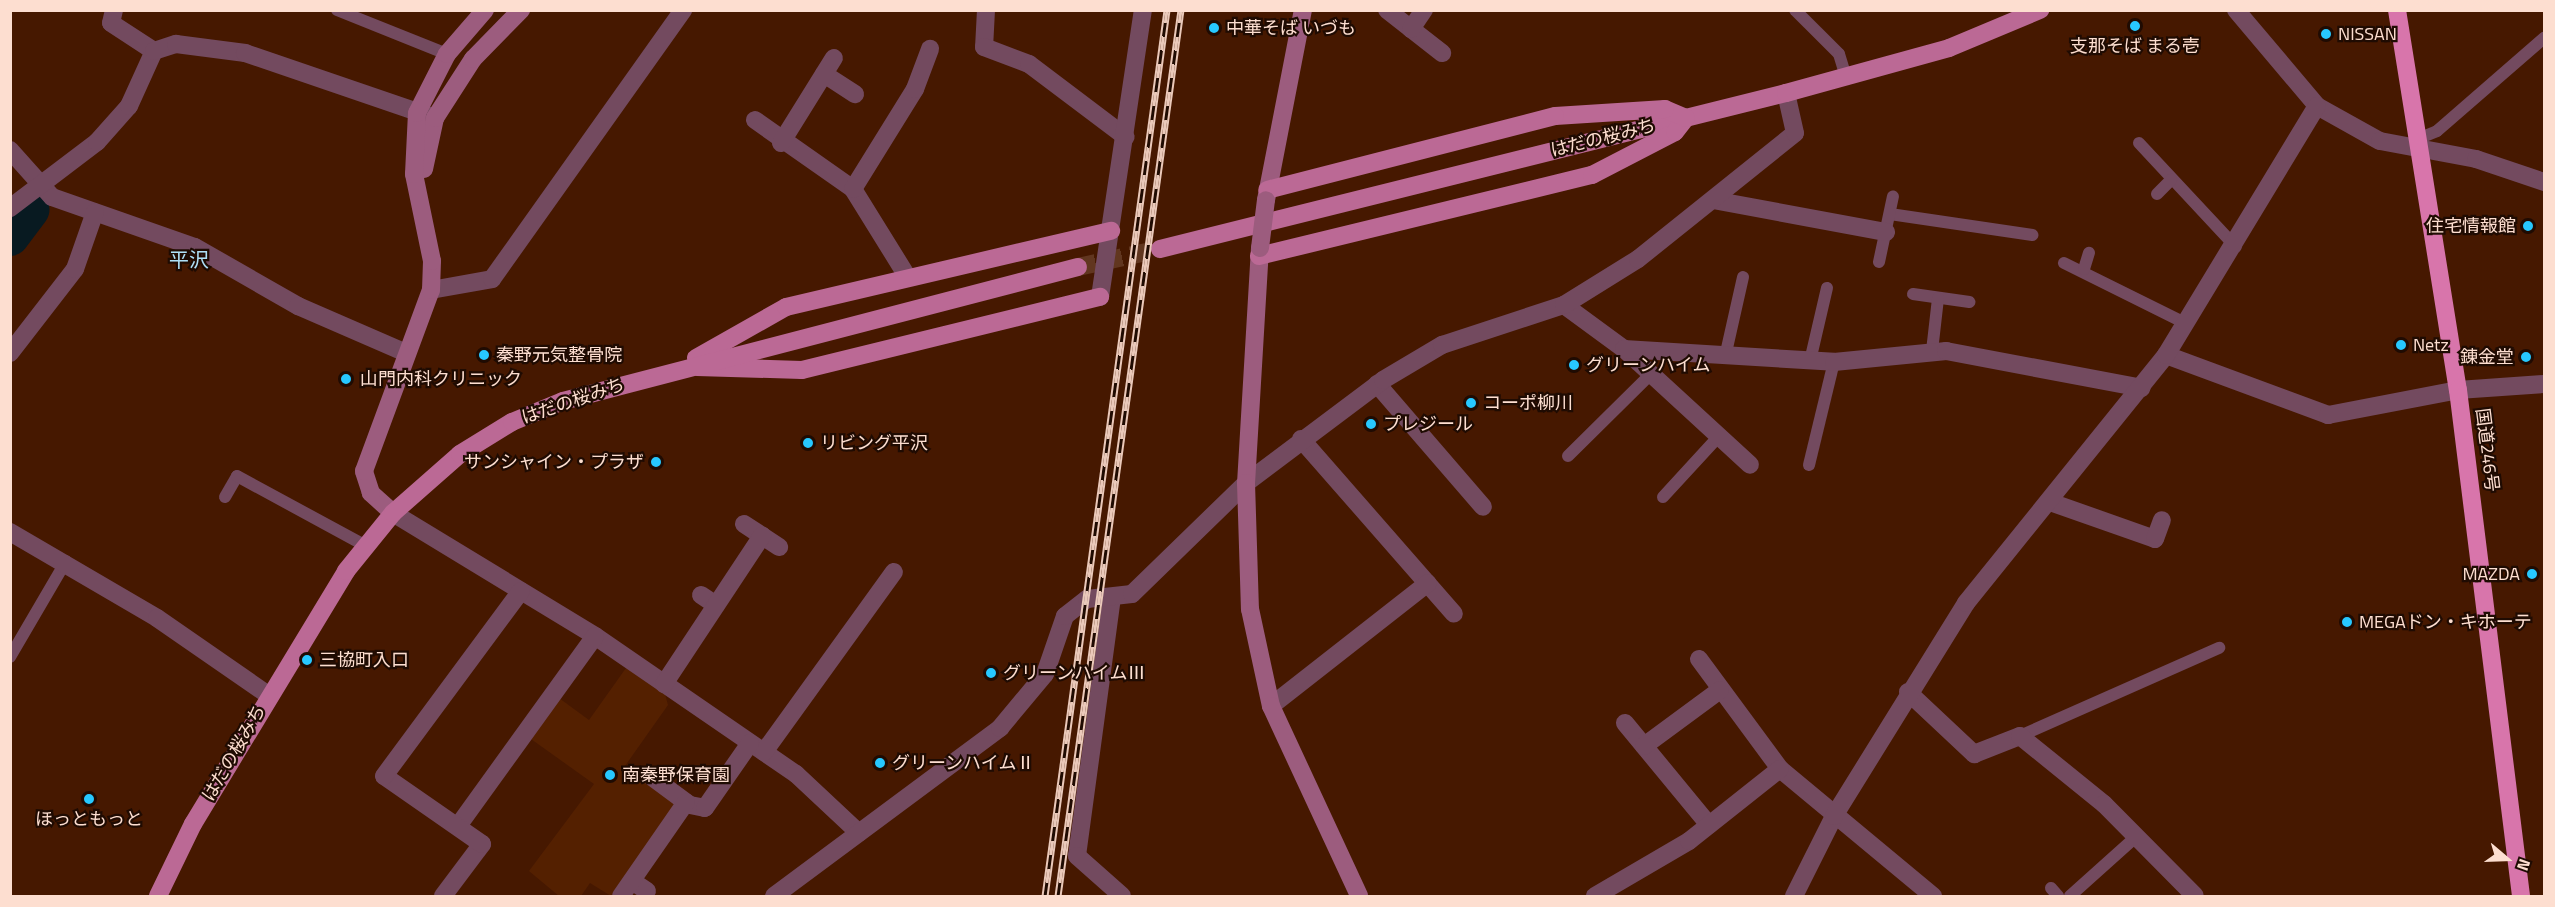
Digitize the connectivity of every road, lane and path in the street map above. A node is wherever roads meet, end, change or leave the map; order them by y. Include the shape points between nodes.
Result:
1 (114, 10) edge
2 (337, 10) edge
3 (485, 10) edge
4 (520, 10) edge
5 (683, 10) edge
6 (986, 10) edge
7 (1143, 10) edge
8 (1303, 10) edge
9 (1387, 10) edge
10 (1424, 10) edge
11 (1795, 10) edge
12 (2040, 10) edge
13 (2236, 10) edge
14 (2397, 10) edge
15 (1411, 29) junction
16 (2544, 38) edge
17 (930, 49) dead end
18 (154, 51) junction
19 (1442, 53) dead end
20 (447, 54) junction
21 (834, 58) dead end
22 (824, 74) junction
23 (1846, 77) junction
24 (1786, 93) junction
25 (855, 94) dead end
26 (2317, 106) junction
27 (426, 115) junction
28 (1686, 118) junction
29 (754, 120) dead end
30 (1126, 137) junction
31 (781, 143) junction
32 (2139, 143) dead end
33 (2421, 143) junction
34 (10, 150) edge
35 (2170, 180) junction
36 (2544, 182) edge
37 (38, 185) junction
38 (854, 189) junction
39 (2157, 194) dead end
40 (1267, 195) junction
41 (1893, 195) dead end
42 (1713, 200) junction
43 (10, 208) edge
44 (95, 212) junction
45 (1890, 214) junction
46 (1111, 231) junction
47 (1886, 232) junction
48 (2032, 235) dead end
49 (2236, 246) junction
50 (1160, 249) tunnel mouth
51 (1260, 252) junction
52 (2089, 254) dead end
53 (1880, 262) dead end
54 (2064, 263) dead end
55 (1078, 267) tunnel mouth
56 (2084, 269) junction
57 (907, 276) junction
58 (1743, 277) dead end
59 (1827, 288) dead end
60 (431, 290) junction
61 (1913, 294) dead end
62 (1100, 297) joint
63 (1938, 298) junction
64 (1969, 302) dead end
65 (1564, 305) junction
66 (2187, 324) junction
67 (1624, 349) junction
68 (1932, 351) junction
69 (406, 353) junction
70 (10, 354) edge
71 (2166, 355) junction
72 (1725, 357) junction
73 (1810, 361) junction
74 (1834, 362) junction
75 (685, 366) junction
76 (1651, 374) junction
77 (1377, 384) junction
78 (2544, 384) edge
79 (2142, 388) junction
80 (2458, 390) junction
81 (1719, 436) junction
82 (1301, 439) junction
83 (1568, 456) dead end
84 (1750, 465) dead end
85 (1809, 465) dead end
86 (1246, 483) junction
87 (225, 497) dead end
88 (1663, 497) dead end
89 (2050, 502) junction
90 (1483, 507) dead end
91 (393, 513) junction
92 (2162, 520) dead end
93 (744, 524) dead end
94 (10, 532) edge
95 (762, 536) junction
96 (366, 546) junction
97 (779, 547) dead end
98 (66, 561) junction
99 (894, 572) dead end
100 (1428, 583) junction
101 (521, 591) junction
102 (701, 595) dead end
103 (1112, 597) junction
104 (716, 605) junction
105 (1454, 614) dead end
106 (595, 636) junction
107 (2219, 648) dead end
108 (10, 657) edge
109 (1699, 659) dead end
110 (664, 684) junction
111 (1720, 690) junction
112 (1908, 692) junction
113 (268, 695) junction
114 (1271, 706) junction
115 (1625, 723) dead end
116 (2020, 736) junction
117 (1644, 746) junction
118 (757, 748) junction
119 (1780, 770) junction
120 (652, 777) dead end
121 (686, 802) junction
122 (1834, 816) junction
123 (1709, 825) junction
124 (458, 826) junction
125 (859, 832) junction
126 (2138, 835) junction
127 (632, 881) junction
128 (647, 891) dead end
129 (158, 897) edge
130 (443, 897) edge
131 (621, 897) edge
132 (774, 897) edge
133 (1122, 897) edge
134 (1359, 897) edge
135 (1595, 897) edge
136 (1794, 897) edge
137 (1933, 897) edge
138 (2070, 897) edge
139 (2195, 897) edge
140 (2521, 897) edge

1 - 18 street via 111,23
2 - 20 lane
3 - 20 street
4 - 27 street
5 - 60 street via 492,279
6 - 30 street via 984,46 1029,64
7 - 30 street
8 - 40 street
9 - 15 street
10 - 15 street
11 - 23 lane via 1839,54
12 - 23 main road, はだの桜みち via 1949,48
13 - 26 street
14 - 33 highway, 国道246号
15 - 19 street
16 - 33 lane
17 - 38 street via 915,89
18 - 27 street via 176,44 245,53
18 - 37 street via 129,106 98,142
20 - 27 street
21 - 22 street
22 - 25 street
22 - 31 street
23 - 24 main road, はだの桜みち
24 - 28 main road, はだの桜みち
24 - 42 street via 1795,133
26 - 33 street via 2380,141
26 - 49 street
27 - 60 street via 424,220
28 - 40 main road via 1665,109 1555,116
28 - 50 main road, はだの桜みち
28 - 51 main road via 1675,132 1592,175
29 - 31 street
30 - 46 street
31 - 38 street
32 - 35 lane
33 - 36 street
33 - 80 highway, 国道246号
34 - 37 street
35 - 39 lane
35 - 49 lane
37 - 43 street
37 - 44 street via 52,197
38 - 57 street
40 - 51 street, bridge
41 - 45 lane
42 - 47 street
42 - 65 street via 1638,258
44 - 69 street via 195,247 298,306
44 - 70 street via 75,269
45 - 47 lane
45 - 48 lane
46 - 57 main road
46 - 62 street
47 - 53 lane
49 - 66 street
51 - 86 street
52 - 56 lane
54 - 56 lane
55 - 75 main road, はだの桜みち
56 - 66 lane
57 - 75 main road via 786,308
58 - 72 lane
59 - 73 lane
60 - 69 street
61 - 63 lane
62 - 75 main road via 802,370
63 - 64 lane
63 - 68 lane
65 - 67 street
65 - 77 street via 1442,345
66 - 71 street
67 - 72 street
67 - 76 street
68 - 74 street
68 - 79 street
69 - 91 street via 364,471 371,493
71 - 79 street
71 - 80 street via 2328,415
72 - 73 street
73 - 74 street
74 - 85 lane
75 - 91 main road, はだの桜みち via 563,401 513,422 460,454
76 - 81 street
76 - 83 lane
77 - 82 street
77 - 90 street
78 - 80 street
79 - 89 street
80 - 140 highway, 国道246号
81 - 84 street
81 - 88 lane
82 - 86 street
82 - 100 street
86 - 103 street via 1132,594
86 - 114 street via 1250,609
87 - 96 lane via 237,476
89 - 92 street via 2159,545
89 - 112 street via 1966,603
91 - 96 main road, はだの桜みち
91 - 101 street
93 - 95 street
94 - 98 street
95 - 97 street
95 - 104 street
96 - 113 main road, はだの桜みち
98 - 108 lane
98 - 113 street
99 - 118 street via 842,661
100 - 105 street
100 - 114 street
101 - 106 street
101 - 124 street via 384,776
102 - 104 street
103 - 125 street via 1087,599 1065,616 1045,674 1000,728
103 - 133 street via 1077,856
104 - 110 street
106 - 110 street
106 - 124 street
107 - 116 lane
109 - 111 street
110 - 118 street
111 - 117 street
111 - 119 street
112 - 116 street via 1974,754
112 - 122 street
113 - 129 main road, はだの桜みち
114 - 134 street
115 - 117 street
116 - 126 street
117 - 123 street
118 - 121 street via 705,808
118 - 125 street via 796,774
119 - 122 street
119 - 123 street
120 - 121 street
121 - 127 street
122 - 136 street
122 - 137 street
123 - 135 street
124 - 130 street via 482,844
125 - 132 street
126 - 138 lane
126 - 139 street
127 - 128 street
127 - 131 street

